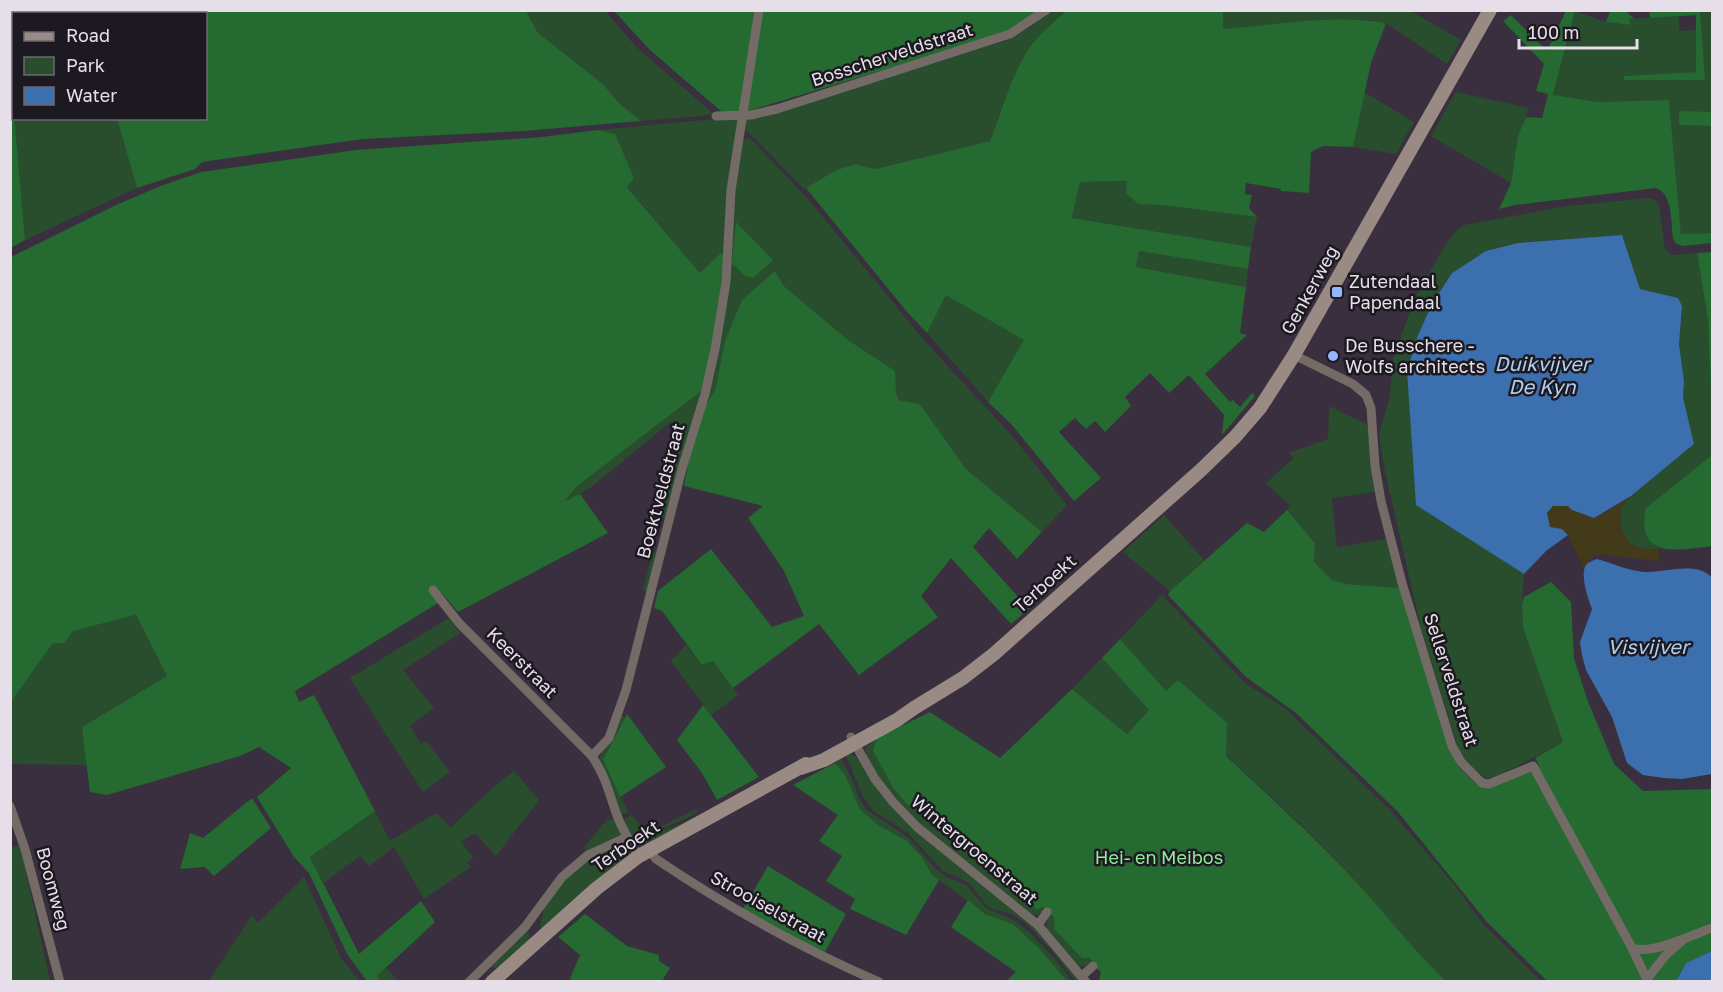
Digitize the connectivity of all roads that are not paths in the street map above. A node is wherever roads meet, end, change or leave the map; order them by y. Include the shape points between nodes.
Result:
1 (759, 10) edge
2 (1046, 10) edge
3 (1490, 10) edge
4 (742, 114) junction
5 (716, 116) dead end
6 (1298, 357) junction
7 (1112, 549) joint
8 (433, 590) dead end
9 (853, 740) junction
10 (592, 756) junction
11 (10, 806) edge
12 (627, 837) junction
13 (644, 853) junction
14 (1047, 912) dead end
15 (1038, 925) junction
16 (1713, 928) edge
17 (1685, 937) junction
18 (1632, 948) junction
19 (1093, 966) dead end
20 (1084, 979) edge
21 (1648, 980) edge
22 (60, 981) edge
23 (469, 981) edge
24 (492, 981) edge
25 (879, 981) edge

1 - 4 street, Boektveldstraat
2 - 4 street, Bosscherveldstraat via 1010,34 777,109
3 - 6 main road, Genkerweg
4 - 5 street, Bosscherveldstraat
4 - 10 street, Boektveldstraat via 731,190 726,282 705,394 626,690 609,738
6 - 7 main road, Genkerweg via 1248,424
6 - 18 street, Sellerveldstraat via 1353,384 1366,395 1371,408 1381,501 1402,583 1456,754 1482,783 1490,784 1533,766
7 - 9 main road, Terboekt via 977,668 897,720
8 - 10 street, Keerstraat via 459,623
9 - 13 main road, Terboekt via 824,760 801,768
9 - 15 street, Wintergroenstraat via 875,779 917,827
10 - 12 street via 604,775
11 - 22 street, Boomweg
12 - 13 street
12 - 23 street, Terboekt via 588,855 562,877 525,927
13 - 24 main road, Terboekt via 597,888
13 - 25 street, Strooiselstraat via 745,916
14 - 15 street
15 - 20 street, Wintergroenstraat
16 - 17 street, Sellerveldstraat
17 - 18 street, Sellerveldstraat via 1657,949
17 - 21 street, Sellerveldstraat
18 - 21 street, Sellerveldstraat
19 - 20 street

